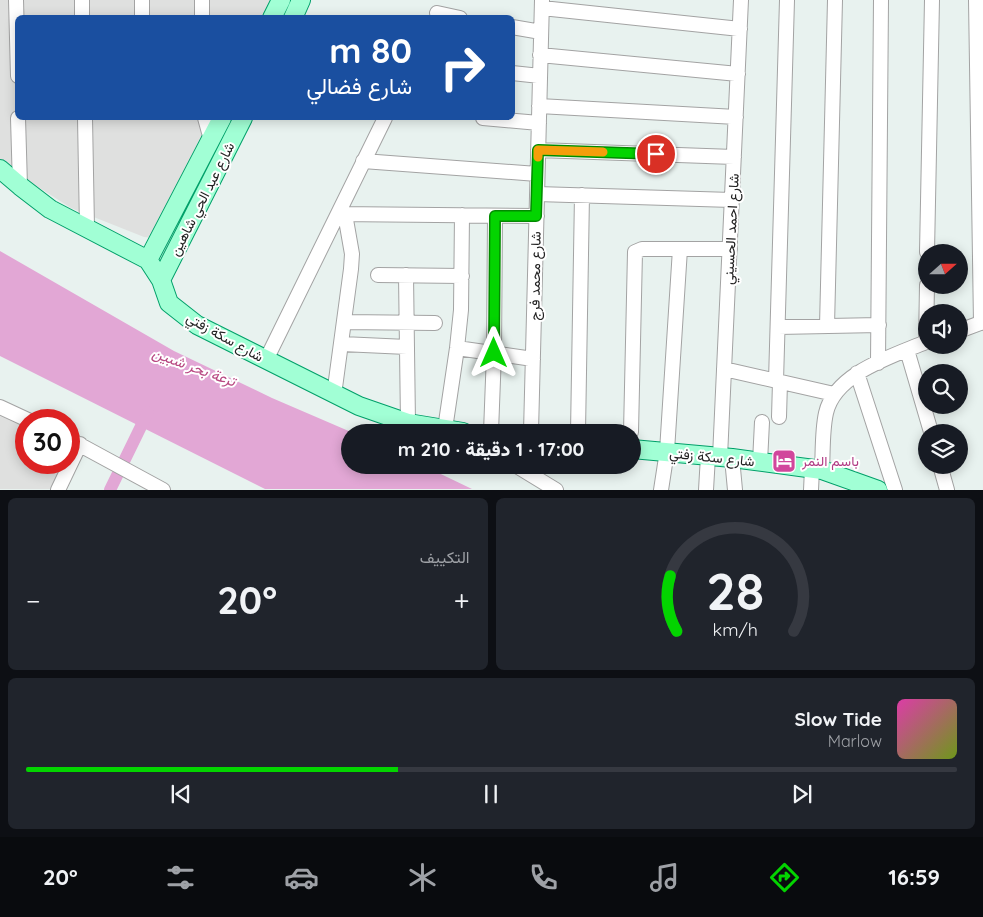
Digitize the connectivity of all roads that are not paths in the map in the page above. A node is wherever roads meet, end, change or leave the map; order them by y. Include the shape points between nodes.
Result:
1 (16, 0) edge
2 (82, 0) edge
3 (142, 0) edge
4 (202, 0) edge
5 (281, 0) edge
6 (301, 0) edge
7 (444, 0) edge
8 (741, 0) edge
9 (787, 0) edge
10 (835, 0) edge
11 (881, 0) edge
12 (932, 0) edge
13 (976, 0) edge
14 (542, 4) edge
15 (16, 15) edge
16 (82, 15) edge
17 (142, 15) edge
18 (202, 15) edge
19 (274, 15) edge
20 (294, 15) edge
21 (436, 15) edge
22 (515, 28) edge
23 (740, 29) junction
24 (541, 32) junction
25 (980, 32) edge
26 (540, 56) junction
27 (515, 73) edge
28 (738, 74) junction
29 (540, 76) junction
30 (539, 106) junction
31 (736, 117) junction
32 (18, 120) edge
33 (85, 120) edge
34 (206, 120) edge
35 (221, 120) edge
36 (242, 120) edge
37 (384, 120) edge
38 (505, 120) edge
39 (539, 123) junction
40 (211, 140) junction
41 (538, 150) junction
42 (734, 157) junction
43 (363, 161) junction
44 (0, 168) edge
45 (537, 174) junction
46 (20, 186) junction
47 (537, 194) junction
48 (582, 195) junction
49 (732, 200) junction
50 (341, 214) junction
51 (462, 215) junction
52 (495, 216) junction
53 (536, 216) junction
54 (87, 228) junction
55 (927, 244) edge
56 (680, 249) junction
57 (730, 249) junction
58 (148, 260) junction
59 (378, 275) dead end
60 (406, 275) junction
61 (462, 276) junction
62 (161, 280) junction
63 (344, 322) junction
64 (982, 322) edge
65 (407, 323) junction
66 (435, 323) dead end
67 (879, 325) junction
68 (827, 326) junction
69 (778, 327) junction
70 (968, 327) edge
71 (342, 344) junction
72 (918, 345) edge
73 (408, 347) junction
74 (458, 348) junction
75 (907, 350) junction
76 (494, 353) junction
77 (533, 359) junction
78 (266, 360) junction
79 (878, 362) junction
80 (724, 369) junction
81 (857, 374) junction
82 (778, 381) junction
83 (834, 394) junction
84 (334, 395) junction
85 (0, 407) edge
86 (15, 414) edge
87 (779, 418) dead end
88 (762, 422) dead end
89 (408, 423) junction
90 (414, 424) edge
91 (446, 424) edge
92 (491, 424) edge
93 (531, 424) edge
94 (578, 424) edge
95 (631, 424) edge
96 (928, 424) edge
97 (80, 445) edge
98 (641, 449) edge
99 (667, 452) junction
100 (720, 457) junction
101 (760, 462) junction
102 (817, 470) junction
103 (63, 474) edge
104 (530, 474) edge
105 (943, 474) edge
106 (156, 488) edge
107 (58, 490) edge
108 (556, 490) edge
109 (661, 490) edge
110 (706, 490) edge
111 (735, 490) edge
112 (811, 490) edge
113 (878, 490) edge
114 (895, 490) edge
115 (947, 490) edge

1 - 15 street
2 - 16 street
3 - 17 street
4 - 18 street
5 - 19 main road
6 - 20 main road
7 - 21 street
8 - 23 street, شارع احمد الحسيني
9 - 69 street
10 - 68 street
11 - 67 street
12 - 55 street
13 - 25 street
14 - 23 street
14 - 24 street, شارع محمد فرج
22 - 24 street
23 - 28 street, شارع احمد الحسيني
24 - 26 street, شارع محمد فرج
25 - 64 street
26 - 28 street
26 - 29 street, شارع محمد فرج
27 - 29 street
28 - 31 street, شارع احمد الحسيني
29 - 30 street, شارع محمد فرج
30 - 31 street
30 - 39 street, شارع محمد فرج
31 - 42 street, شارع احمد الحسيني
32 - 46 street
33 - 54 street
34 - 40 street
35 - 40 main road, شارع عبد الحي شاهين
36 - 62 main road, شارع عبد الحي شاهين
37 - 43 street
38 - 39 street
39 - 41 street, شارع محمد فرج
40 - 58 main road, شارع عبد الحي شاهين
41 - 42 street
41 - 45 street, شارع محمد فرج
42 - 49 street, شارع احمد الحسيني
43 - 45 street
43 - 50 street
44 - 46 main road, شارع سكة زفتي
45 - 47 street, شارع محمد فرج
46 - 54 main road, شارع سكة زفتي via 50,209
47 - 48 street
47 - 53 street, شارع محمد فرج
48 - 49 street
48 - 94 street
49 - 57 street, شارع احمد الحسيني
50 - 51 street
50 - 63 street via 352,254
50 - 78 street
51 - 52 street
51 - 61 street
52 - 53 street
52 - 76 street
53 - 77 street, شارع محمد فرج
54 - 58 main road, شارع سكة زفتي
56 - 57 street
56 - 95 street via 634,252
56 - 99 street
57 - 80 street, شارع احمد الحسيني
58 - 62 main road, شارع سكة زفتي
59 - 60 street
60 - 61 street
60 - 65 street
61 - 74 street
62 - 78 main road, شارع سكة زفتي via 169,303 182,314
63 - 65 street
63 - 71 street
64 - 70 street
65 - 66 street
65 - 73 street
67 - 68 street
67 - 79 street
68 - 69 street
69 - 82 street
71 - 73 street
71 - 84 street
72 - 75 street
73 - 89 street
74 - 76 street
74 - 91 street
75 - 79 street
75 - 96 street
76 - 77 street
76 - 92 street
77 - 93 street, شارع محمد فرج
78 - 84 main road, شارع سكة زفتي
79 - 81 street
80 - 82 street
80 - 100 street, شارع احمد الحسيني
81 - 83 street
81 - 114 street
82 - 83 street
82 - 87 street
83 - 102 street via 825,414
84 - 89 main road, شارع سكة زفتي
85 - 86 street
88 - 101 street
89 - 90 main road, شارع سكة زفتي
97 - 106 street
98 - 99 main road, شارع سكة زفتي
99 - 100 main road, شارع سكة زفتي
99 - 109 street
100 - 101 main road, شارع سكة زفتي
100 - 110 street
100 - 111 street
101 - 102 main road, شارع سكة زفتي
102 - 112 street
102 - 113 main road, شارع سكة زفتي
103 - 107 street
104 - 108 street
105 - 115 street

